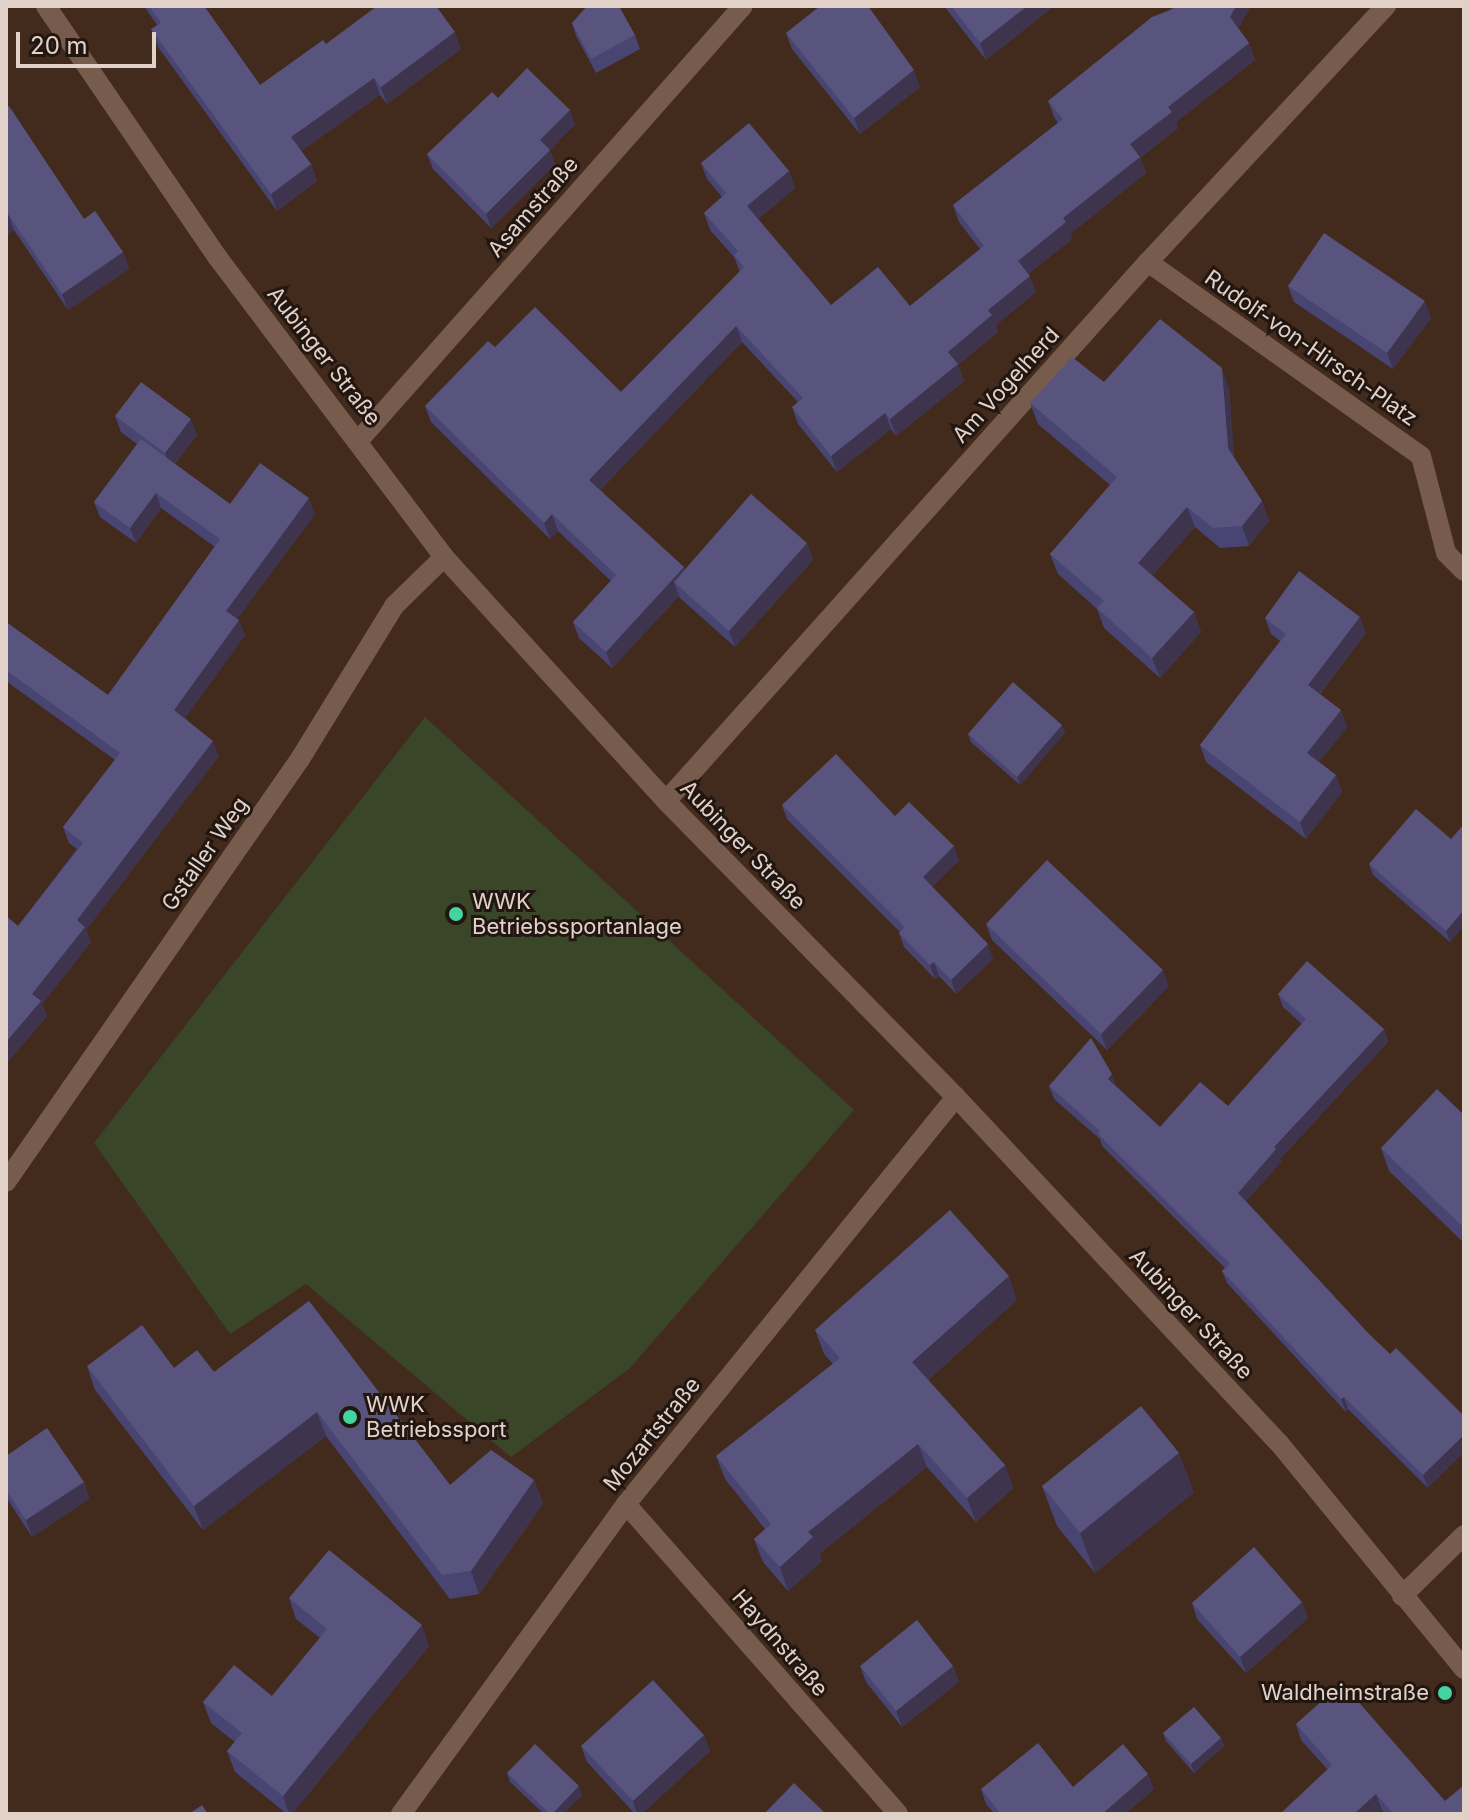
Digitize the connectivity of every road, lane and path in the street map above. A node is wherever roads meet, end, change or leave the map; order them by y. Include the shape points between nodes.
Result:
1 (46, 6) edge
2 (743, 6) edge
3 (1386, 6) edge
4 (1148, 262) junction
5 (359, 440) junction
6 (444, 557) junction
7 (1464, 571) edge
8 (666, 801) junction
9 (956, 1097) junction
10 (6, 1182) edge
11 (626, 1504) junction
12 (1464, 1535) edge
13 (1402, 1596) junction
14 (1464, 1669) edge
15 (401, 1814) edge
16 (898, 1814) edge

1 - 5 street, Aubinger Straße via 218,258
2 - 5 street, Asamstraße
3 - 4 street, Am Vogelherd
4 - 7 street, Rudolf-von-Hirsch-Platz via 1421,456 1446,553
4 - 8 street, Am Vogelherd
5 - 6 street, Aubinger Straße
6 - 8 street, Aubinger Straße
6 - 10 street, Gstaller Weg via 394,606 300,759
8 - 9 street, Aubinger Straße
9 - 11 street, Mozartstraße
9 - 13 street, Aubinger Straße via 1279,1443
11 - 15 street, Mozartstraße
11 - 16 street, Haydnstraße
12 - 13 street
13 - 14 street, Aubinger Straße

